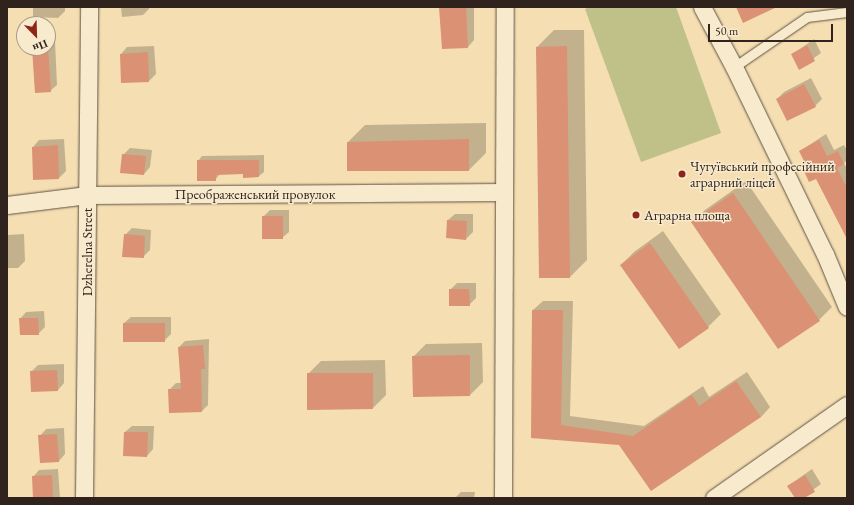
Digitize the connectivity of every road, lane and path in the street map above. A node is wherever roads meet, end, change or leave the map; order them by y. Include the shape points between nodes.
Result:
1 (89, 7) edge
2 (505, 7) edge
3 (702, 7) edge
4 (847, 12) edge
5 (734, 66) junction
6 (504, 192) junction
7 (87, 195) junction
8 (7, 205) edge
9 (847, 307) edge
10 (847, 405) edge
11 (84, 498) edge
12 (503, 498) edge
13 (714, 498) edge

1 - 7 street, Dzherelna Street
2 - 6 street
3 - 5 street
4 - 5 lane via 807,17
5 - 9 street via 825,254
6 - 7 street, Преображенський провулок
6 - 12 street
7 - 8 street, Преображенський провулок
7 - 11 street, Dzherelna Street
10 - 13 street

